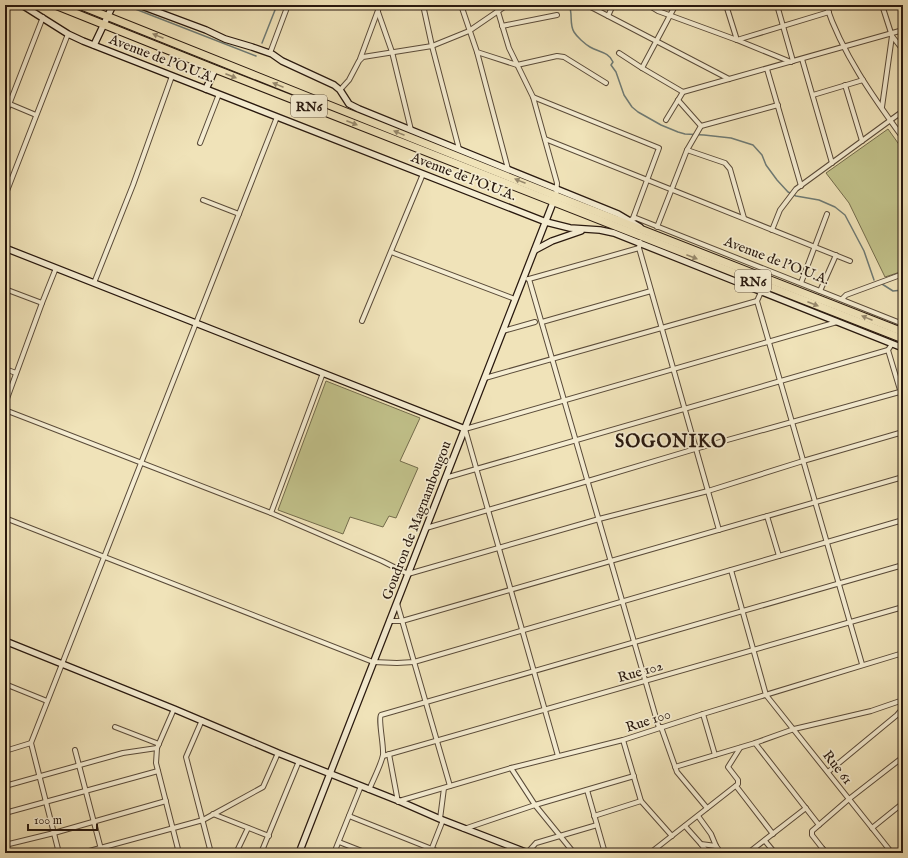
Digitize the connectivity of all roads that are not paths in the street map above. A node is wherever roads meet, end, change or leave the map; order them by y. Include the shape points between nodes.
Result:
1 (8, 5) edge
2 (22, 5) edge
3 (55, 5) edge
4 (79, 5) edge
5 (113, 5) edge
6 (139, 5) edge
7 (288, 5) edge
8 (380, 5) edge
9 (423, 5) edge
10 (461, 5) edge
11 (496, 5) edge
12 (507, 5) edge
13 (587, 5) edge
14 (613, 5) edge
15 (648, 5) edge
16 (677, 5) edge
17 (726, 5) edge
18 (777, 5) edge
19 (826, 5) edge
20 (882, 5) edge
21 (497, 10) junction
22 (378, 12) junction
23 (828, 12) junction
24 (5, 13) edge
25 (557, 15) dead end
26 (108, 16) junction
27 (608, 16) junction
28 (669, 16) junction
29 (43, 17) junction
30 (104, 25) junction
31 (502, 26) junction
32 (783, 26) junction
33 (469, 30) junction
34 (903, 30) edge
35 (68, 34) junction
36 (891, 35) junction
37 (657, 40) junction
38 (737, 40) junction
39 (94, 45) junction
40 (432, 46) junction
41 (844, 47) junction
42 (903, 50) edge
43 (392, 52) junction
44 (477, 52) junction
45 (619, 52) dead end
46 (270, 54) junction
47 (802, 59) junction
48 (359, 61) junction
49 (792, 62) junction
50 (517, 65) junction
51 (642, 68) junction
52 (767, 69) junction
53 (215, 70) junction
54 (172, 76) junction
55 (730, 79) junction
56 (863, 80) junction
57 (606, 83) dead end
58 (845, 85) junction
59 (206, 89) junction
60 (340, 90) junction
61 (683, 92) junction
62 (219, 94) junction
63 (813, 95) junction
64 (533, 97) junction
65 (678, 100) junction
66 (7, 103) edge
67 (778, 105) junction
68 (882, 107) junction
69 (903, 111) edge
70 (5, 115) edge
71 (36, 116) junction
72 (277, 117) junction
73 (666, 120) dead end
74 (890, 120) junction
75 (701, 126) junction
76 (411, 130) junction
77 (903, 138) edge
78 (545, 139) junction
79 (862, 140) junction
80 (200, 143) dead end
81 (459, 149) junction
82 (687, 150) junction
83 (832, 163) junction
84 (508, 169) junction
85 (423, 174) junction
86 (647, 180) junction
87 (801, 186) junction
88 (671, 190) junction
89 (5, 196) edge
90 (555, 196) junction
91 (204, 200) dead end
92 (239, 214) junction
93 (827, 214) dead end
94 (744, 218) junction
95 (631, 219) junction
96 (546, 222) junction
97 (657, 227) junction
98 (585, 230) junction
99 (645, 230) junction
100 (772, 230) junction
101 (640, 242) junction
102 (815, 247) junction
103 (5, 248) edge
104 (535, 250) junction
105 (391, 252) junction
106 (836, 255) junction
107 (850, 261) dead end
108 (56, 268) junction
109 (903, 274) edge
110 (526, 278) junction
111 (94, 283) junction
112 (801, 283) junction
113 (7, 290) edge
114 (651, 291) junction
115 (820, 291) junction
116 (761, 292) junction
117 (515, 299) junction
118 (842, 299) junction
119 (5, 300) edge
120 (757, 301) junction
121 (42, 303) junction
122 (362, 321) dead end
123 (535, 322) dead end
124 (542, 322) junction
125 (838, 322) junction
126 (196, 323) junction
127 (903, 324) edge
128 (662, 328) junction
129 (503, 330) junction
130 (903, 332) edge
131 (903, 340) edge
132 (769, 342) junction
133 (892, 344) junction
134 (903, 348) edge
135 (888, 350) junction
136 (553, 359) junction
137 (5, 369) edge
138 (674, 369) junction
139 (16, 373) junction
140 (323, 373) junction
141 (485, 378) junction
142 (780, 381) junction
143 (902, 391) edge
144 (565, 400) junction
145 (903, 400) edge
146 (5, 404) edge
147 (685, 409) junction
148 (5, 410) edge
149 (792, 423) junction
150 (465, 429) junction
151 (903, 432) edge
152 (576, 440) junction
153 (695, 449) junction
154 (803, 460) junction
155 (141, 463) junction
156 (476, 469) junction
157 (903, 477) edge
158 (445, 478) junction
159 (588, 481) junction
160 (708, 491) junction
161 (815, 502) junction
162 (488, 510) junction
163 (271, 513) junction
164 (767, 516) junction
165 (5, 518) edge
166 (599, 519) junction
167 (903, 520) edge
168 (426, 528) junction
169 (719, 530) junction
170 (827, 542) junction
171 (499, 548) junction
172 (104, 556) junction
173 (778, 556) junction
174 (612, 561) junction
175 (903, 565) edge
176 (731, 570) junction
177 (408, 574) junction
178 (839, 584) junction
179 (511, 590) junction
180 (623, 601) junction
181 (397, 603) junction
182 (903, 607) edge
183 (743, 611) junction
184 (390, 621) junction
185 (402, 621) junction
186 (850, 622) junction
187 (523, 630) junction
188 (5, 641) edge
189 (635, 642) junction
190 (754, 650) junction
191 (903, 653) edge
192 (373, 662) junction
193 (414, 662) junction
194 (62, 664) junction
195 (862, 664) junction
196 (535, 671) junction
197 (646, 680) junction
198 (6, 685) edge
199 (5, 691) edge
200 (766, 695) junction
201 (47, 700) junction
202 (903, 700) edge
203 (426, 702) junction
204 (903, 708) edge
205 (174, 709) junction
206 (546, 709) junction
207 (703, 714) junction
208 (202, 720) junction
209 (115, 727) dead end
210 (660, 727) junction
211 (794, 729) junction
212 (623, 740) junction
213 (437, 741) junction
214 (30, 743) junction
215 (755, 743) junction
216 (158, 746) junction
217 (740, 748) junction
218 (75, 750) dead end
219 (5, 751) edge
220 (278, 753) junction
221 (389, 754) junction
222 (715, 755) junction
223 (383, 756) junction
224 (558, 756) junction
225 (902, 759) edge
226 (299, 761) junction
227 (79, 766) junction
228 (675, 767) junction
229 (511, 768) junction
230 (158, 771) junction
231 (828, 772) junction
232 (330, 774) junction
233 (39, 776) junction
234 (634, 776) junction
235 (5, 786) edge
236 (361, 786) junction
237 (450, 786) junction
238 (736, 786) junction
239 (444, 788) junction
240 (368, 790) junction
241 (587, 790) junction
242 (86, 791) junction
243 (849, 799) junction
244 (166, 801) junction
245 (46, 802) junction
246 (399, 802) junction
247 (640, 802) junction
248 (903, 803) edge
249 (535, 805) junction
250 (707, 808) junction
251 (806, 808) junction
252 (5, 813) edge
253 (214, 814) junction
254 (349, 816) junction
255 (594, 816) junction
256 (698, 816) junction
257 (203, 820) junction
258 (441, 820) junction
259 (94, 821) junction
260 (597, 825) junction
261 (819, 825) junction
262 (685, 826) junction
263 (173, 828) junction
264 (248, 828) junction
265 (464, 828) junction
266 (872, 828) junction
267 (54, 833) junction
268 (772, 834) junction
269 (268, 836) junction
270 (560, 836) junction
271 (672, 836) junction
272 (765, 841) junction
273 (339, 842) junction
274 (701, 844) junction
275 (5, 845) edge
276 (716, 846) junction
277 (100, 848) junction
278 (823, 849) junction
279 (431, 851) edge
280 (59, 853) edge
281 (82, 853) edge
282 (102, 853) edge
283 (179, 853) edge
284 (211, 853) edge
285 (236, 853) edge
286 (261, 853) edge
287 (299, 853) edge
288 (334, 853) edge
289 (364, 853) edge
290 (442, 853) edge
291 (528, 853) edge
292 (574, 853) edge
293 (605, 853) edge
294 (650, 853) edge
295 (708, 853) edge
296 (721, 853) edge
297 (748, 853) edge
298 (776, 853) edge
299 (818, 853) edge
300 (826, 853) edge
301 (892, 853) edge

1 - 24 street
2 - 29 street, Avenue de l'O.U.A.
3 - 30 highway, Avenue de l'O.U.A. / RN6
4 - 26 highway, Avenue de l'O.U.A. / RN6
5 - 26 street
6 - 46 street, Avenue de l'O.U.A.
7 - 46 street
8 - 22 street
9 - 40 street
10 - 33 street
11 - 21 street
12 - 21 street
13 - 27 street
14 - 27 street
15 - 28 street
16 - 28 street
17 - 38 street
18 - 32 street
19 - 23 street
20 - 36 street
21 - 31 street
21 - 33 street
22 - 43 street
22 - 48 street
23 - 32 street
23 - 41 street
25 - 31 street
26 - 30 street
90 -> 26 highway, Avenue de l'O.U.A. / RN6
27 - 37 street
28 - 37 street
28 - 38 street
29 - 35 street, Avenue de l'O.U.A.
29 - 66 street
30 - 39 street
30 - 53 highway, Avenue de l'O.U.A. / RN6
31 - 50 street
32 - 38 street
32 - 49 street
33 - 40 street
33 - 44 street
34 - 36 street
35 - 39 street, Avenue de l'O.U.A.
35 - 71 street
36 - 41 street
36 - 42 street
36 - 68 street
37 - 51 street
37 - 55 street
38 - 49 street
39 - 54 street, Avenue de l'O.U.A.
40 - 43 street
40 - 81 street
41 - 47 street
41 - 56 street
43 - 48 street via 363,57
43 - 76 street
44 - 50 street
44 - 84 street
45 - 51 street
46 - 60 street, Avenue de l'O.U.A.
47 - 49 street
47 - 63 street
48 - 60 street via 349,80
49 - 52 street
50 - 57 street via 557,56 564,57
50 - 64 street
51 - 61 street
52 - 55 street
52 - 67 street
53 - 59 street
53 -> 90 highway, Avenue de l'O.U.A. / RN6
54 - 59 street, Avenue de l'O.U.A.
54 - 111 street
55 - 61 street
56 - 58 street
56 - 68 street
58 - 63 street
58 - 79 street
59 - 62 street, Avenue de l'O.U.A.
60 - 76 street, Avenue de l'O.U.A. via 349,104
61 - 65 street
62 - 72 street, Avenue de l'O.U.A.
62 - 80 street
63 - 83 street
64 - 78 street
64 - 86 street via 659,148
65 - 73 street
65 - 75 street
66 - 70 street
66 - 71 street
67 - 75 street
67 - 87 street
68 - 74 street
69 - 74 street
71 - 89 street
72 - 85 street, Avenue de l'O.U.A.
72 - 92 street
74 - 77 street
74 - 79 street
75 - 82 street
76 - 81 street, Avenue de l'O.U.A.
78 - 86 street
78 - 90 street via 557,183
79 - 83 street
81 - 84 street, Avenue de l'O.U.A.
82 - 88 street
82 - 94 street via 728,165
83 - 87 street
84 - 90 street, Avenue de l'O.U.A.
85 - 96 street, Avenue de l'O.U.A.
85 - 105 street
86 - 88 street
86 - 95 street
87 - 100 street via 780,210
88 - 94 street
88 - 97 street
90 - 95 street, Avenue de l'O.U.A.
90 - 96 street, Goudron de Magnambougou
90 - 99 highway, Avenue de l'O.U.A. / RN6
90 - 101 highway, Avenue de l'O.U.A. / RN6
91 - 92 street
92 - 126 street
93 - 102 street
94 - 100 street
95 - 97 street, Avenue de l'O.U.A. via 636,218
95 - 99 street
96 - 98 street, Avenue de l'O.U.A.
96 - 104 street, Goudron de Magnambougou
97 - 112 street, Avenue de l'O.U.A.
98 - 101 street, Avenue de l'O.U.A. via 614,233
98 - 104 street via 552,241
130 -> 99 highway, Avenue de l'O.U.A. / RN6
100 - 102 street
101 - 110 street
101 - 114 street
101 - 116 street, Avenue de l'O.U.A.
101 -> 131 highway, Avenue de l'O.U.A. / RN6
102 - 106 street
102 - 112 street
103 - 108 street
104 - 110 street, Goudron de Magnambougou
105 - 117 street
105 - 122 street
106 - 107 street
106 - 115 street
108 - 111 street
108 - 121 street
109 - 118 street via 846,295
110 - 117 street, Goudron de Magnambougou
110 - 124 street
111 - 126 street
112 - 115 street, Avenue de l'O.U.A.
113 - 119 street
113 - 121 street
114 - 124 street
114 - 128 street
115 - 118 street, Avenue de l'O.U.A.
116 - 120 street
116 - 125 street, Avenue de l'O.U.A.
117 - 129 street, Goudron de Magnambougou
118 - 127 street, Avenue de l'O.U.A.
120 - 128 street
120 - 132 street
121 - 139 street
123 - 129 street
124 - 136 street
125 - 132 street
125 - 133 street, Avenue de l'O.U.A.
126 - 140 street
126 - 155 street
128 - 136 street
128 - 138 street
129 - 141 street, Goudron de Magnambougou
132 - 138 street
132 - 142 street
133 - 134 street, Avenue de l'O.U.A.
133 - 135 street
135 - 142 street
135 - 143 street
136 - 141 street
136 - 144 street
137 - 139 street
138 - 144 street
138 - 147 street
139 - 146 street
140 - 150 street
140 - 163 street
141 - 150 street, Goudron de Magnambougou
142 - 147 street
142 - 149 street
143 - 145 street
143 - 149 street
144 - 150 street
144 - 152 street
147 - 152 street
147 - 153 street
148 - 155 street
149 - 153 street
149 - 154 street
150 - 156 street
150 - 158 street, Goudron de Magnambougou
151 - 154 street
152 - 156 street
152 - 159 street
153 - 159 street
153 - 160 street
154 - 160 street
154 - 161 street
155 - 163 street
155 - 172 street
156 - 158 street
156 - 162 street
157 - 161 street
158 - 168 street, Goudron de Magnambougou
159 - 162 street
159 - 166 street
160 - 166 street
160 - 169 street
161 - 164 street
161 - 170 street
162 - 168 street
162 - 171 street
163 - 177 street
164 - 169 street
164 - 173 street
165 - 172 street
166 - 171 street
166 - 174 street
167 - 170 street
168 - 177 street, Goudron de Magnambougou
169 - 174 street
170 - 173 street
170 - 178 street
171 - 177 street
171 - 179 street
172 - 192 street
172 - 194 street
173 - 176 street
174 - 179 street
174 - 180 street
175 - 178 street
176 - 180 street
176 - 183 street
177 - 181 street, Goudron de Magnambougou
178 - 183 street
178 - 186 street
179 - 185 street
179 - 187 street
180 - 187 street
180 - 189 street
181 - 184 street, Goudron de Magnambougou
181 - 185 street
182 - 186 street, Rue 102
183 - 189 street
183 - 190 street
184 - 185 street
184 - 192 street, Goudron de Magnambougou
185 - 193 street
186 - 190 street, Rue 102
186 - 195 street
187 - 193 street
187 - 196 street
188 - 194 street
189 - 196 street
189 - 197 street
190 - 197 street, Rue 102
190 - 200 street
191 - 195 street, Rue 100
192 - 193 street
192 - 232 street, Goudron de Magnambougou
193 - 203 street
194 - 201 street
194 - 205 street
195 - 200 street, Rue 100
196 - 203 street
196 - 206 street
197 - 206 street, Rue 102
197 - 210 street
198 - 199 street
198 - 201 street
200 - 207 street, Rue 100
200 - 211 street, Rue 61
201 - 214 street
202 - 211 street via 871,711
203 - 213 street
203 - 223 street via 379,717
204 - 231 street
205 - 208 street
205 - 216 street
206 - 213 street, Rue 102
206 - 224 street
207 - 210 street, Rue 100
207 - 222 street
208 - 220 street
208 - 257 street via 186,757
209 - 216 street
210 - 212 street, Rue 100
210 - 228 street
211 - 215 street
211 - 231 street, Rue 61
212 - 224 street, Rue 100
212 - 234 street
213 - 221 street, Rue 102
213 - 237 street
214 - 219 street
214 - 233 street
215 - 217 street
215 - 251 street
216 - 227 street
216 - 230 street
217 - 222 street
217 - 238 street via 728,767 738,780
218 - 227 street
220 - 226 street
220 - 253 street via 262,787
221 - 223 street, Rue 102
221 - 246 street
222 - 228 street
223 - 240 street
224 - 229 street, Rue 100
225 - 243 street
226 - 232 street
226 - 269 street
227 - 233 street
227 - 242 street
228 - 250 street
229 - 237 street, Rue 100
229 - 249 street
230 - 242 street
230 - 244 street
231 - 243 street, Rue 61
232 - 236 street
232 - 287 street, Goudron de Magnambougou
233 - 235 street
233 - 245 street
234 - 241 street
234 - 247 street
236 - 240 street
236 - 254 street
237 - 239 street, Rue 100
238 - 250 street
238 - 268 street
239 - 246 street, Rue 100
239 - 258 street
240 - 246 street
241 - 249 street
241 - 255 street
242 - 245 street
242 - 259 street
243 - 261 street
243 - 266 street, Rue 61
244 - 259 street
244 - 263 street
245 - 252 street
245 - 267 street
246 - 258 street
247 - 255 street
247 - 271 street
248 - 266 street
249 - 265 street
249 - 270 street
250 - 256 street
251 - 261 street
251 - 268 street
253 - 257 street
253 - 264 street
254 - 273 street
254 - 279 street
255 - 260 street
256 - 262 street
256 - 276 street
257 - 263 street
257 - 284 street
258 - 265 street
258 - 279 street
259 - 267 street
259 - 277 street
260 - 270 street
260 - 293 street
261 - 278 street via 811,833
262 - 271 street
262 - 274 street
263 - 277 street
263 - 283 street
264 - 269 street
264 - 285 street
265 - 291 street
266 - 301 street, Rue 61
267 - 275 street
267 - 280 street
268 - 272 street
269 - 286 street
270 - 291 street via 536,843
270 - 292 street
271 - 294 street
272 - 297 street
272 - 298 street
273 - 288 street
273 - 289 street
274 - 276 street
274 - 295 street
276 - 296 street
277 - 281 street
277 - 282 street
278 - 299 street
278 - 300 street
279 - 290 street

